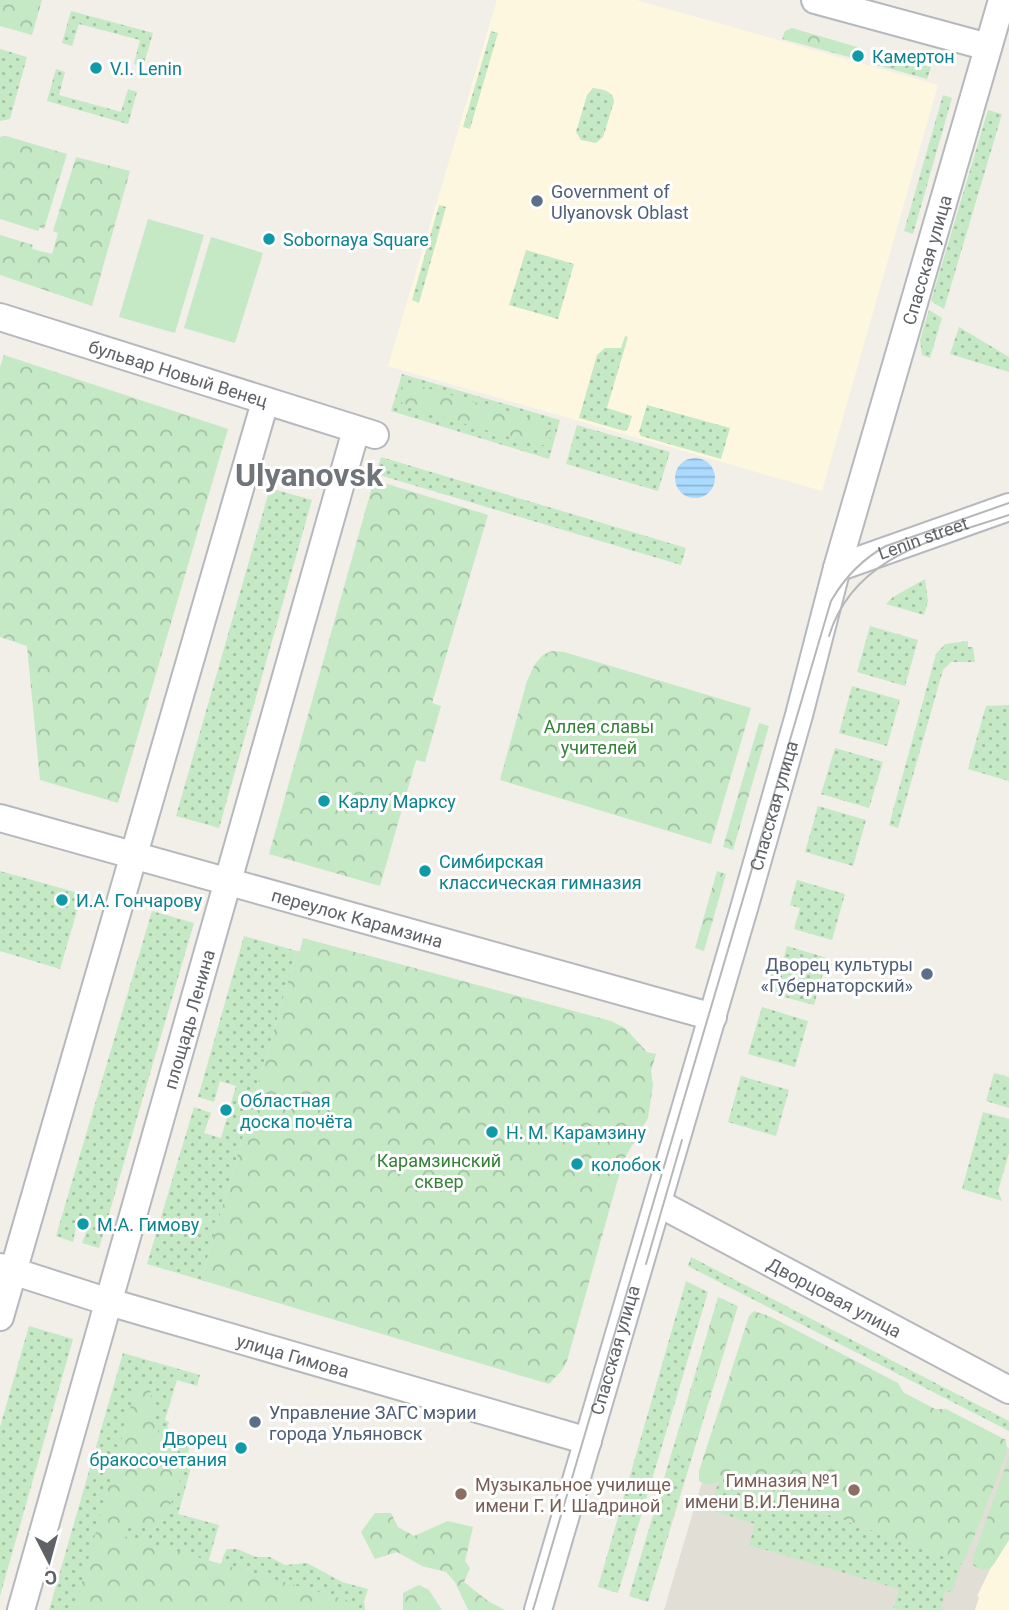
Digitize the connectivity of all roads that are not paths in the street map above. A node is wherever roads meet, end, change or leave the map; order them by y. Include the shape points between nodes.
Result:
1 (815, 0) edge
2 (1002, 0) edge
3 (988, 47) junction
4 (0, 317) edge
5 (265, 402) junction
6 (365, 433) joint
7 (1009, 507) edge
8 (837, 568) junction
9 (0, 818) edge
10 (133, 857) junction
11 (228, 884) junction
12 (713, 1017) junction
13 (658, 1203) junction
14 (7, 1269) edge
15 (109, 1302) junction
16 (0, 1317) edge
17 (1009, 1390) edge
18 (588, 1441) junction
19 (21, 1610) edge
20 (538, 1610) edge

1 - 3 street
2 - 3 street, Спасская улица
3 - 8 street, Спасская улица
4 - 5 street, бульвар Новый Венец
5 - 6 street, бульвар Новый Венец
5 - 10 street
6 - 11 street, площадь Ленина
7 - 8 street, Lenin street
8 - 12 street, Спасская улица
9 - 10 street, переулок Карамзина
10 - 11 street, переулок Карамзина
10 - 14 street
11 - 12 street, переулок Карамзина
11 - 15 street, площадь Ленина
12 - 13 street, Спасская улица
13 - 17 street, Дворцовая улица
13 - 18 street, Спасская улица
14 - 15 street, улица Гимова
14 - 16 street
15 - 18 street, улица Гимова
15 - 19 street, площадь Ленина
18 - 20 street, Спасская улица

